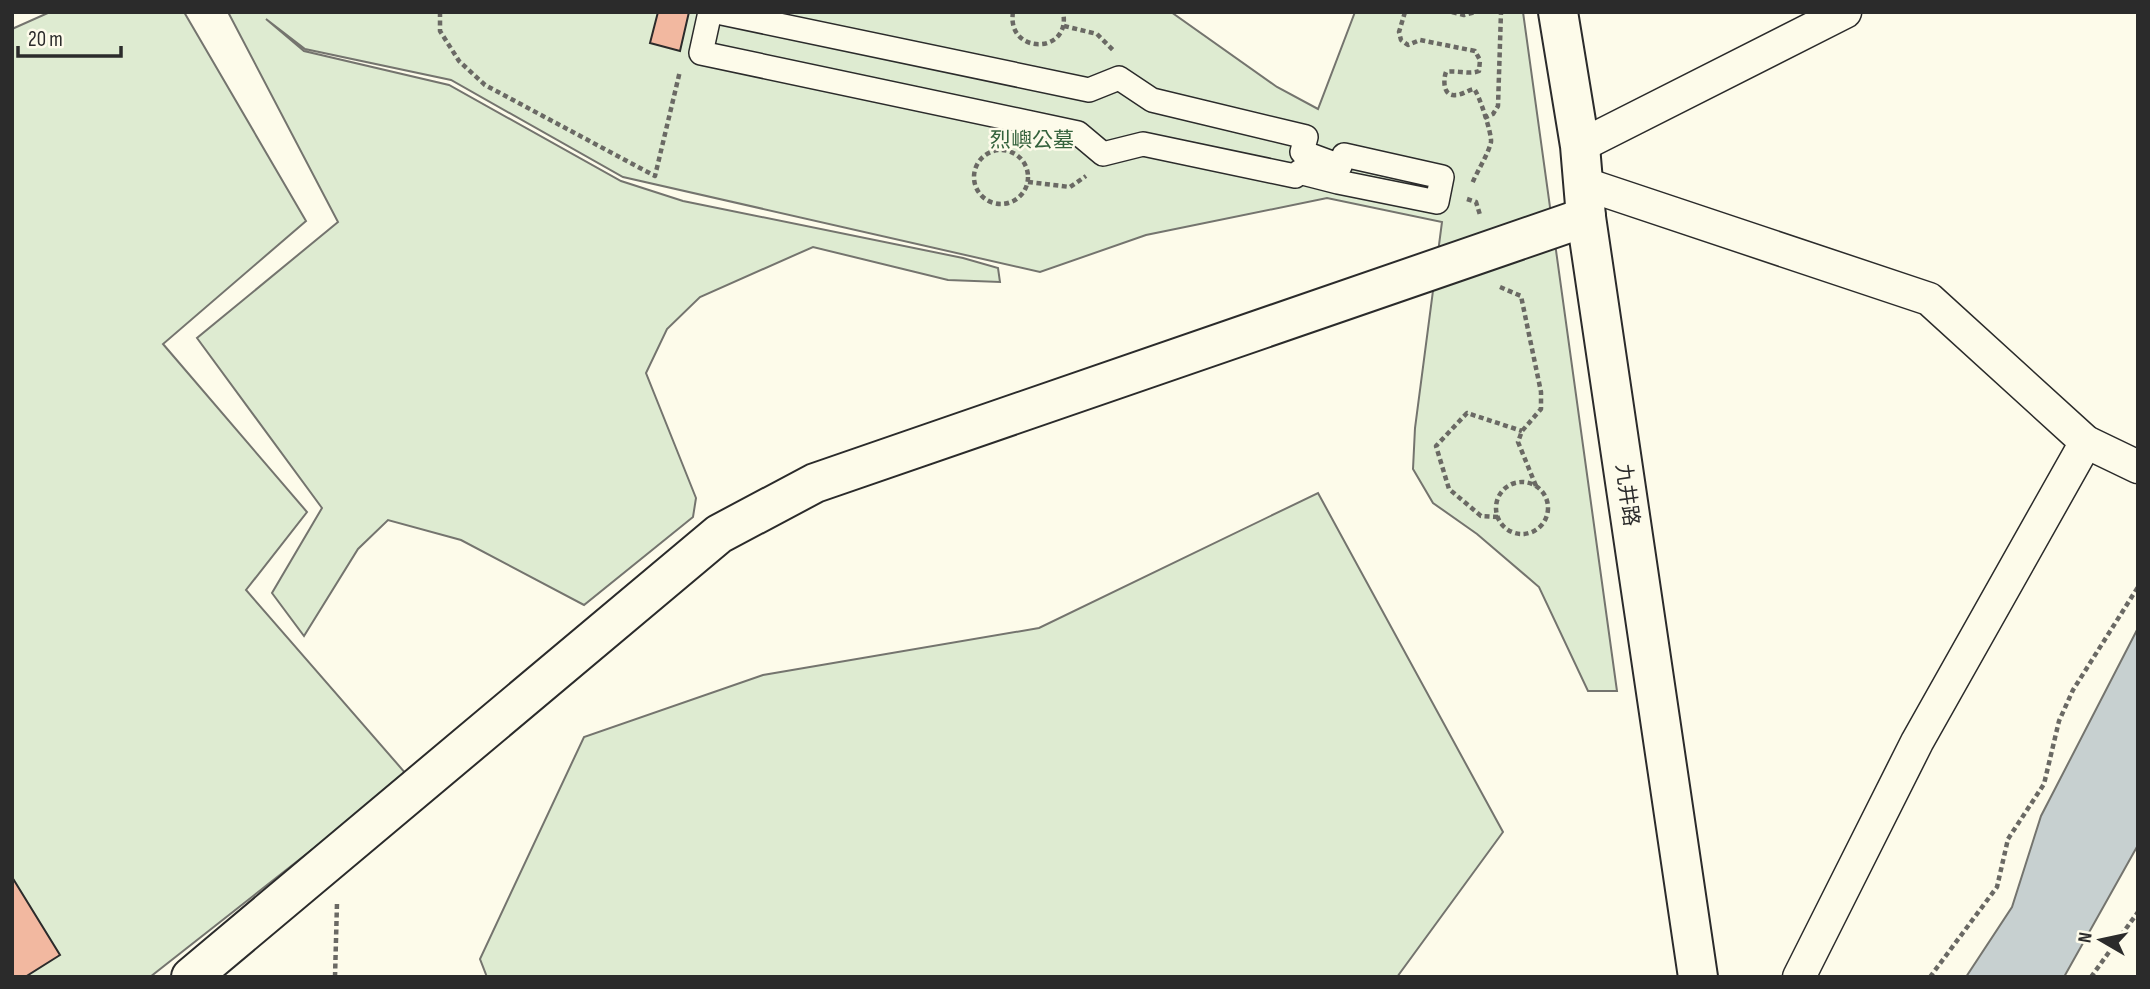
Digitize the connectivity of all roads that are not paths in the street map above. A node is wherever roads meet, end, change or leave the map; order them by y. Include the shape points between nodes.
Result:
1 (710, 12) edge
2 (717, 12) edge
3 (1558, 12) edge
4 (1845, 12) edge
5 (1580, 146) junction
6 (1584, 200) junction
7 (2086, 443) junction
8 (2138, 467) edge
9 (191, 977) edge
10 (1698, 977) edge
11 (1799, 977) edge

1 - 2 street via 701,53 1078,133 1103,154 1143,144 1437,202 1442,177 1344,155 1340,166 1302,152 1306,137 1152,100 1119,78 1089,89
3 - 5 street, 九井路
4 - 5 street
5 - 6 street, 九井路
6 - 7 street via 1929,299
6 - 9 street via 1487,251 815,483 719,534
6 - 10 street, 九井路
7 - 8 street
7 - 11 street via 1917,742

